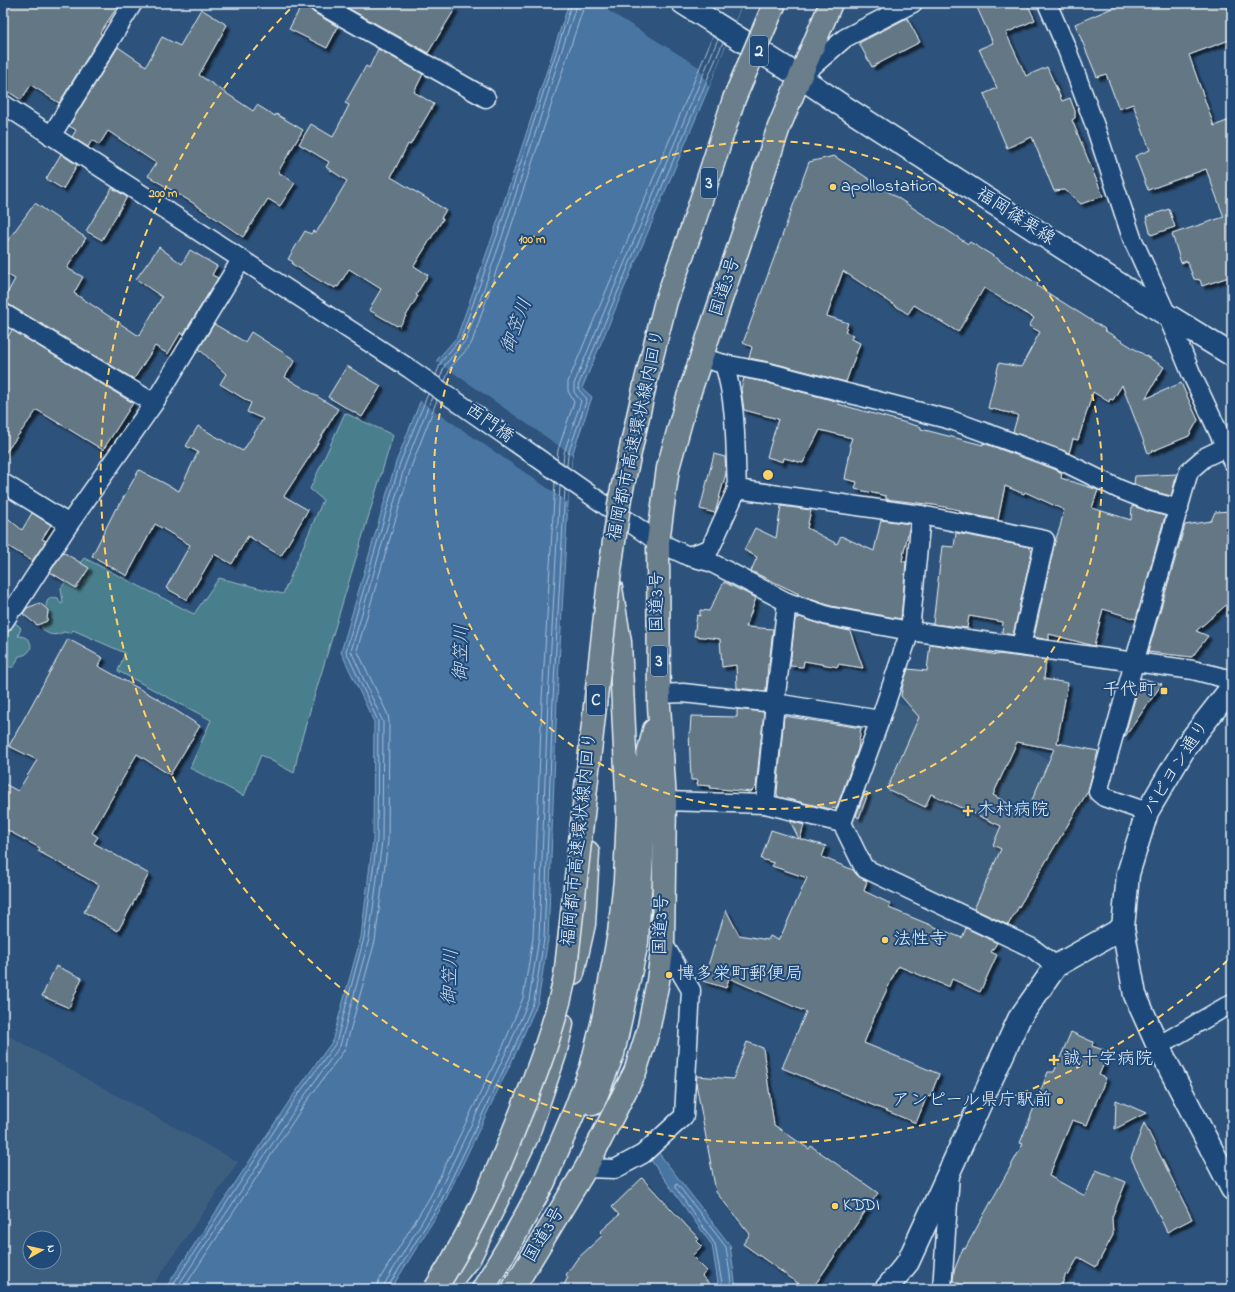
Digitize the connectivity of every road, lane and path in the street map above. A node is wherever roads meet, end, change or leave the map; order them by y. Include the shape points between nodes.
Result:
1 (133, 3) edge
2 (318, 3) edge
3 (683, 3) edge
4 (775, 3) edge
5 (780, 3) edge
6 (831, 3) edge
7 (913, 3) edge
8 (1047, 3) edge
9 (762, 53) junction
10 (800, 77) junction
11 (486, 98) dead end
12 (738, 100) joint
13 (3, 104) edge
14 (51, 136) junction
15 (241, 260) junction
16 (3, 313) edge
17 (1167, 316) junction
18 (1232, 355) edge
19 (702, 358) junction
20 (724, 364) junction
21 (154, 403) junction
22 (1229, 454) edge
23 (3, 483) edge
24 (737, 489) junction
25 (610, 508) junction
26 (1179, 509) junction
27 (921, 515) junction
28 (69, 524) junction
29 (658, 542) junction
30 (605, 555) junction
31 (688, 556) junction
32 (787, 602) junction
33 (9, 614) edge
34 (910, 631) junction
35 (1021, 646) junction
36 (1134, 663) junction
37 (1232, 680) edge
38 (1228, 697) edge
39 (660, 699) junction
40 (775, 703) junction
41 (880, 720) junction
42 (665, 801) junction
43 (765, 804) junction
44 (1147, 812) junction
45 (842, 823) junction
46 (1123, 928) junction
47 (663, 943) junction
48 (1056, 966) junction
49 (1232, 1003) edge
50 (1158, 1046) junction
51 (586, 1168) junction
52 (951, 1168) junction
53 (1232, 1189) edge
54 (436, 1289) edge
55 (443, 1289) edge
56 (483, 1289) edge
57 (486, 1289) edge
58 (513, 1289) edge
59 (886, 1289) edge
60 (942, 1289) edge

1 - 14 street
2 - 11 street
3 - 9 main road, 福岡篠栗線
4 - 54 highway, 福岡都市高速環状線内回り / C, bridge via 734,99 666,301 620,498 565,977 558,1008 543,1056 499,1169 473,1223
5 - 9 highway, 3
5 - 12 highway, 2
6 - 10 highway, 国道3号 / 3
7 - 10 street via 846,38
8 - 17 street via 1095,126 1132,238
9 - 10 main road, 福岡篠栗線
9 - 25 highway, 3 via 738,116 679,250 636,388
10 - 17 main road, 福岡篠栗線
10 - 19 highway, 国道3号 / 3 via 779,127
12 - 55 highway, C, bridge via 670,303 649,379 624,501 614,569 569,971 560,1016 530,1111 505,1176 479,1229
13 - 14 street, 西門橋
14 - 15 street, 西門橋
15 - 21 street
15 - 25 street, 西門橋 via 410,369
16 - 21 street
17 - 18 main road, 福岡篠栗線
17 - 22 street
19 - 20 street
19 - 29 highway, 国道3号 / 3 via 668,468
20 - 24 street via 734,420
20 - 26 street via 766,372 951,420 1058,459 1149,501
21 - 28 street
22 - 26 street via 1205,457 1190,471
23 - 28 street
24 - 27 street
24 - 31 street via 710,549
25 - 29 street, 西門橋
25 - 30 highway, 3
26 - 36 street
27 - 34 street
27 - 35 street via 1045,540
28 - 33 street
29 - 31 street, 西門橋
29 - 39 highway, 国道3号 / 3
30 - 55 highway, 3 via 584,924 555,1054 527,1137 470,1257
30 - 56 highway via 620,642 628,814 619,933 603,1020 591,1068 575,1110 547,1175
31 - 32 street, 西門橋 via 710,562
32 - 34 street, 西門橋 via 828,616
32 - 40 street
34 - 35 street, 西門橋
34 - 41 street
35 - 36 street, 西門橋
36 - 37 street, 西門橋 via 1193,670
36 - 44 street via 1098,792 1104,797
38 - 44 main road, パピヨン通り via 1186,746
39 - 40 street via 683,693
39 - 42 highway, 国道3号 / 3
39 - 57 highway via 646,764 637,942 613,1054 582,1131 521,1237
40 - 41 street
40 - 43 street
41 - 45 street
42 - 43 street
42 - 47 highway, 国道3号 / 3
43 - 45 street
44 - 46 main road, パピヨン通り via 1128,874
45 - 48 street via 864,868 1032,948
46 - 48 main road
46 - 50 main road, パピヨン通り via 1135,995
47 - 51 highway, 国道3号 / 3 via 648,1031 635,1072
47 - 51 street via 691,990 684,1116 643,1154 615,1169
48 - 52 main road via 1018,1019
49 - 50 street
50 - 53 main road, パピヨン通り
51 - 58 highway, 国道3号 / 3
52 - 59 main road via 908,1262
52 - 60 street

